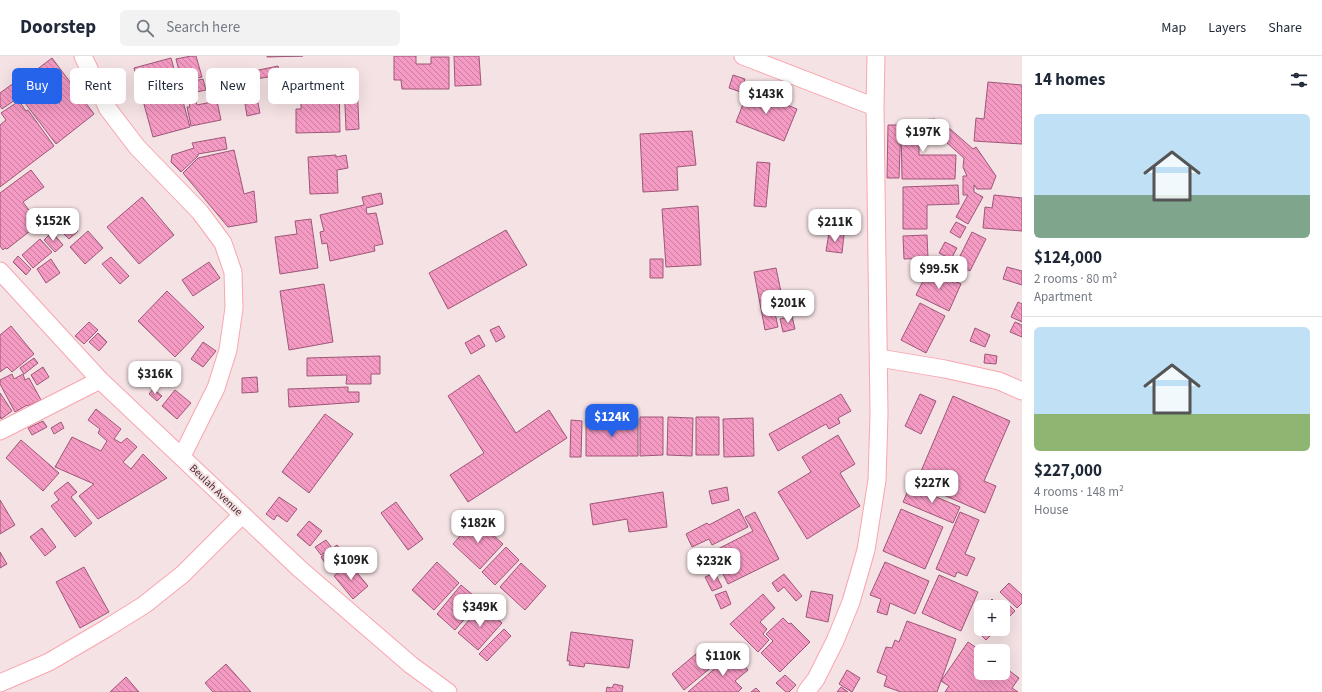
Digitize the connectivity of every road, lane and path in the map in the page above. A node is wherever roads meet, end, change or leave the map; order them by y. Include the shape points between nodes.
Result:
1 (83, 56) edge
2 (743, 56) edge
3 (876, 56) edge
4 (875, 107) junction
5 (0, 271) edge
6 (879, 358) junction
7 (100, 380) junction
8 (1022, 391) edge
9 (0, 431) edge
10 (182, 456) junction
11 (242, 515) junction
12 (0, 683) edge
13 (448, 692) edge
14 (806, 692) edge

1 - 10 street via 108,109 137,147 200,212 223,243 233,272 234,308 228,350 216,388
2 - 4 street
3 - 4 street
4 - 6 street
5 - 7 street, Beulah Avenue
6 - 8 street via 945,368 998,381
6 - 14 street via 877,480 866,550 851,602 835,641 816,679
7 - 9 street
7 - 10 street, Beulah Avenue
10 - 11 street, Beulah Avenue
11 - 12 street via 183,574 144,605 49,662
11 - 13 street, Beulah Avenue via 359,621

